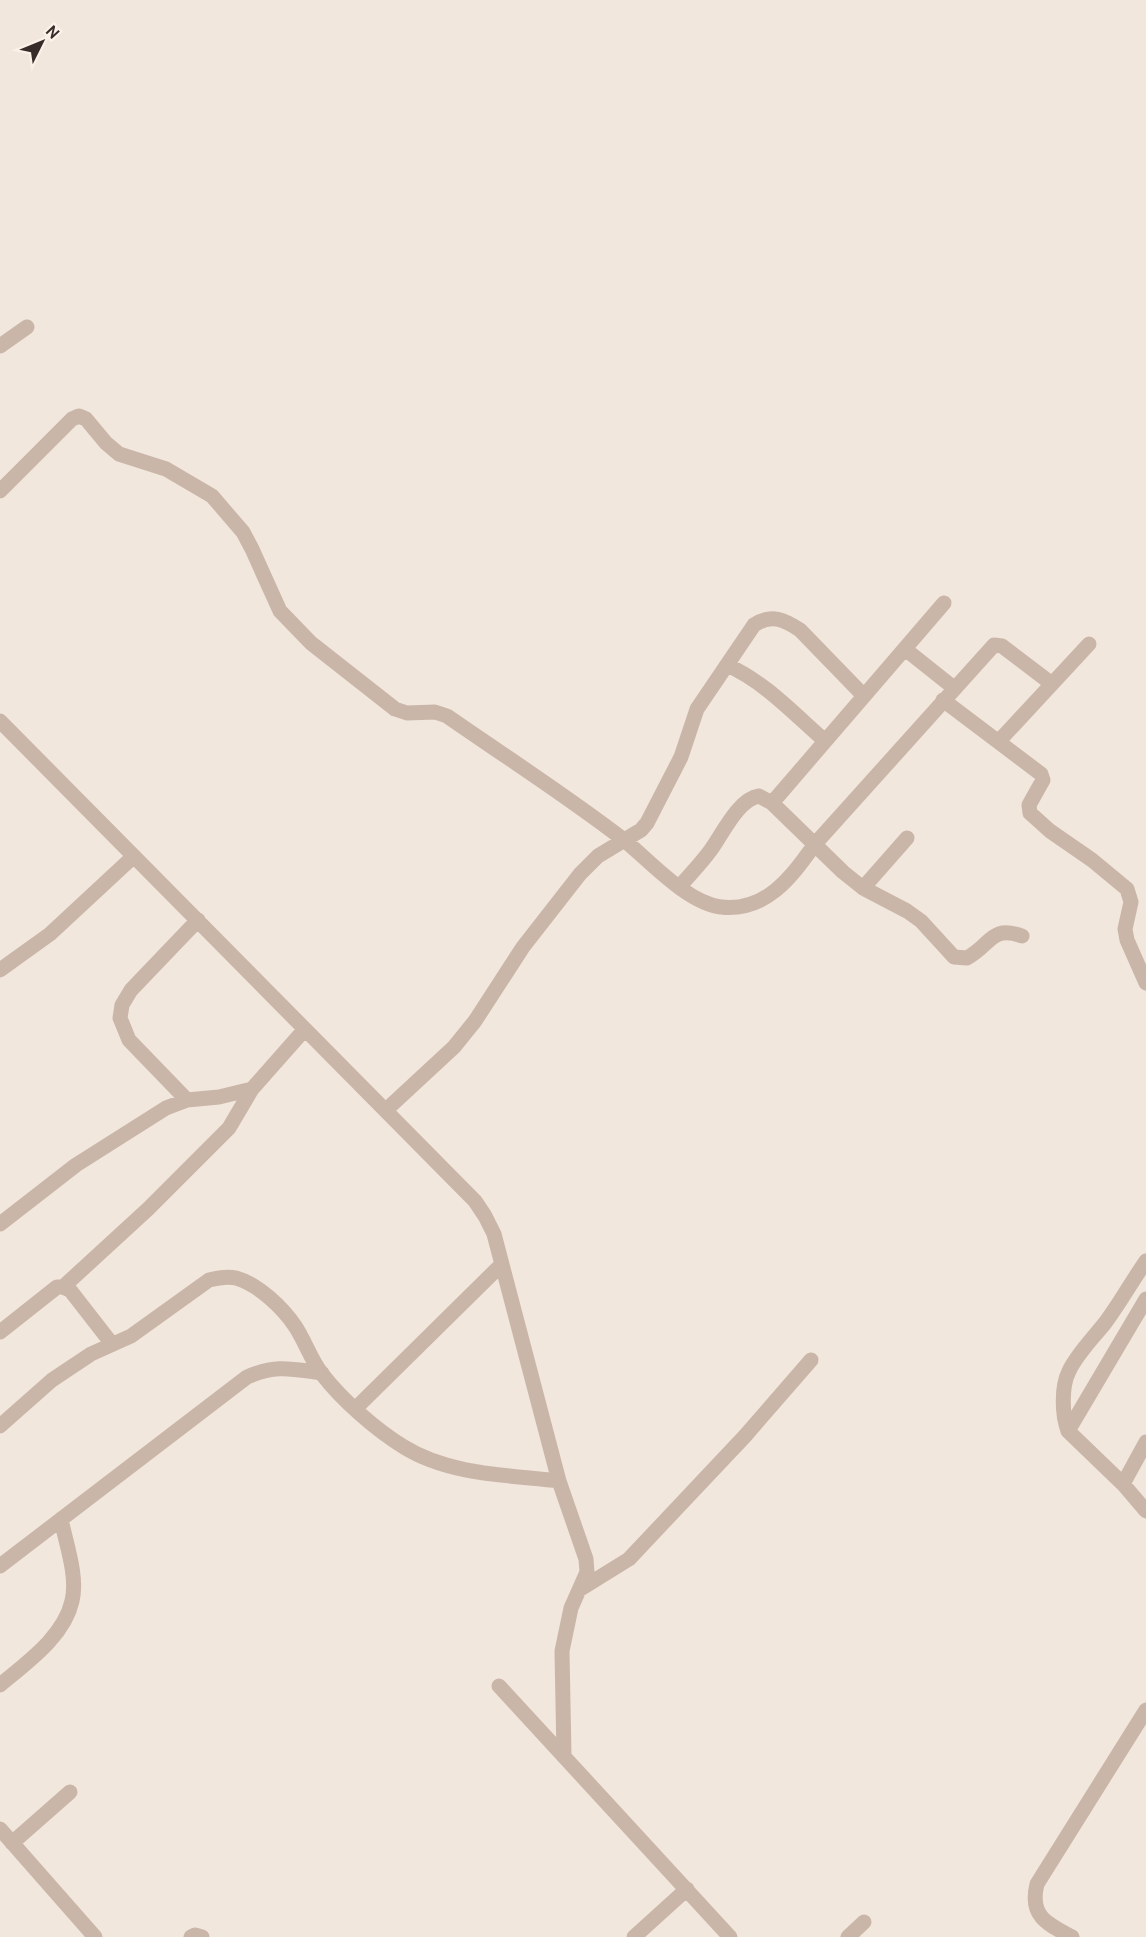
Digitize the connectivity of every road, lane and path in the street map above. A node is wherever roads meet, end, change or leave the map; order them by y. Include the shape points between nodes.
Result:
1 (27, 327) dead end
2 (0, 346) edge
3 (0, 491) edge
4 (944, 603) dead end
5 (1089, 644) dead end
6 (905, 649) junction
7 (726, 665) junction
8 (1052, 684) junction
9 (954, 688) junction
10 (864, 696) junction
11 (943, 700) junction
12 (0, 721) edge
13 (825, 741) junction
14 (999, 741) junction
15 (772, 803) junction
16 (907, 838) dead end
17 (623, 840) junction
18 (815, 844) junction
19 (134, 856) junction
20 (680, 886) junction
21 (863, 888) junction
22 (198, 920) junction
23 (1022, 936) dead end
24 (0, 970) edge
25 (1146, 983) edge
26 (305, 1029) junction
27 (252, 1089) junction
28 (188, 1100) junction
29 (386, 1110) junction
30 (0, 1224) edge
31 (1146, 1261) edge
32 (502, 1264) junction
33 (63, 1287) junction
34 (1146, 1299) edge
35 (0, 1332) edge
36 (112, 1344) junction
37 (811, 1360) dead end
38 (322, 1373) junction
39 (356, 1408) junction
40 (0, 1426) edge
41 (1068, 1431) junction
42 (1146, 1442) edge
43 (559, 1481) junction
44 (1123, 1484) junction
45 (1146, 1511) edge
46 (62, 1519) junction
47 (0, 1566) edge
48 (579, 1590) junction
49 (0, 1685) edge
50 (499, 1686) dead end
51 (1146, 1710) edge
52 (564, 1756) junction
53 (70, 1792) dead end
54 (0, 1829) edge
55 (12, 1843) junction
56 (687, 1890) junction
57 (864, 1922) dead end
58 (95, 1937) edge
59 (191, 1937) edge
60 (202, 1937) edge
61 (634, 1937) edge
62 (730, 1937) edge
63 (848, 1937) edge
64 (1072, 1937) edge

1 - 2 street
3 - 17 street via 72,419 86,419 119,454 166,469 212,496 243,532 280,611 311,643 382,699 407,713 435,712 447,716
4 - 6 street
5 - 8 street
6 - 9 street
6 - 10 street
7 - 10 street via 754,624 781,619 800,630
7 - 13 street via 747,674
7 - 17 street via 694,715 681,757 646,823
8 - 9 street via 997,644
8 - 14 street
9 - 11 street
10 - 13 street
11 - 14 street
11 - 18 street
12 - 19 street
13 - 15 street
14 - 25 street via 1043,777 1029,805 1035,819 1130,893 1125,929
15 - 18 street
15 - 20 street via 759,796 748,800
16 - 21 street
17 - 20 street
17 - 29 street via 597,856 580,874 523,947 475,1021
18 - 20 street via 781,887 744,905 721,907 698,899
18 - 21 street
19 - 22 street
19 - 24 street via 50,934
21 - 23 street via 908,911 959,959 973,954 998,933
22 - 26 street
22 - 28 street via 131,990 120,1018 129,1040
26 - 27 street
26 - 29 street
27 - 28 street
27 - 33 street via 229,1128
28 - 30 street via 166,1108 76,1166
29 - 32 street via 475,1201 494,1234
31 - 41 street via 1067,1374 1064,1420
32 - 39 street
32 - 43 street
33 - 35 street via 57,1287
33 - 36 street via 70,1290
34 - 41 street
36 - 38 street via 131,1336 208,1280 236,1278 278,1306 295,1326
36 - 40 street via 52,1380
37 - 48 street via 629,1559
38 - 39 street
38 - 46 street via 265,1369 247,1377
39 - 43 street via 403,1447 429,1460 457,1468
41 - 44 street
42 - 44 street
43 - 48 street via 586,1559 587,1572
44 - 45 street
46 - 47 street
46 - 49 street via 73,1577 72,1601 51,1638
48 - 52 street via 562,1652
50 - 52 street
51 - 64 street via 1037,1884 1034,1896 1040,1916
52 - 56 street
53 - 55 street
54 - 55 street
55 - 58 street
56 - 61 street
56 - 62 street
57 - 63 street
59 - 60 street

